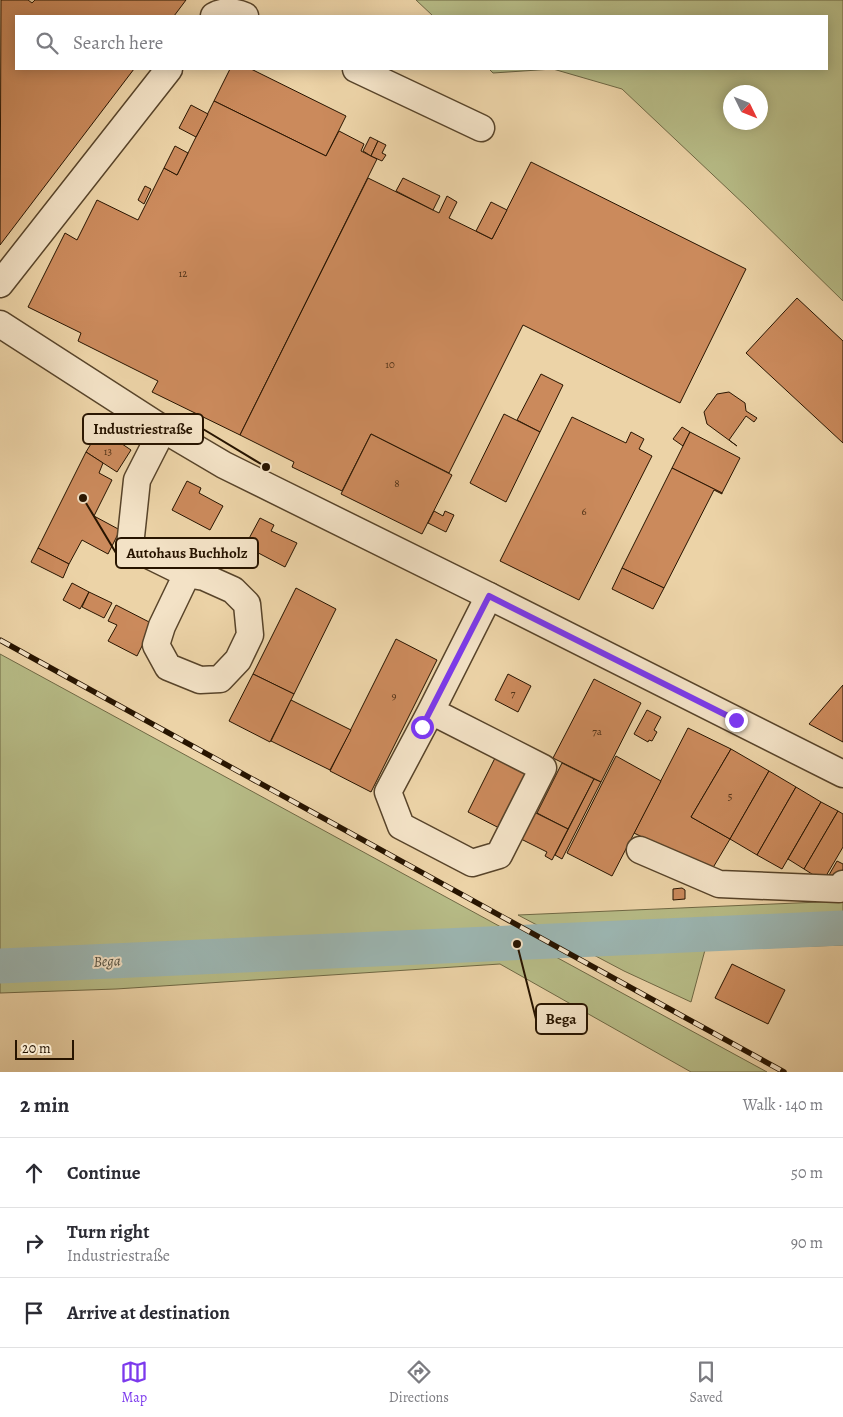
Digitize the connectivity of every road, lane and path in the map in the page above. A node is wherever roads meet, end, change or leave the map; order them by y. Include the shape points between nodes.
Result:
1 (216, 15) edge
2 (243, 15) edge
3 (168, 70) edge
4 (358, 70) edge
5 (481, 128) dead end
6 (0, 284) edge
7 (0, 324) edge
8 (163, 429) junction
9 (188, 574) dead end
10 (489, 596) junction
11 (431, 711) junction
12 (843, 774) edge
13 (640, 850) dead end
14 (843, 884) edge

1 - 2 street via 236,12
3 - 6 street
4 - 5 street
7 - 8 street
8 - 9 street via 137,480 130,546
8 - 10 street via 224,465
10 - 11 street
10 - 12 street
11 - 11 street via 388,792 401,826 472,863 499,855 543,768
13 - 14 street via 719,884 839,889

